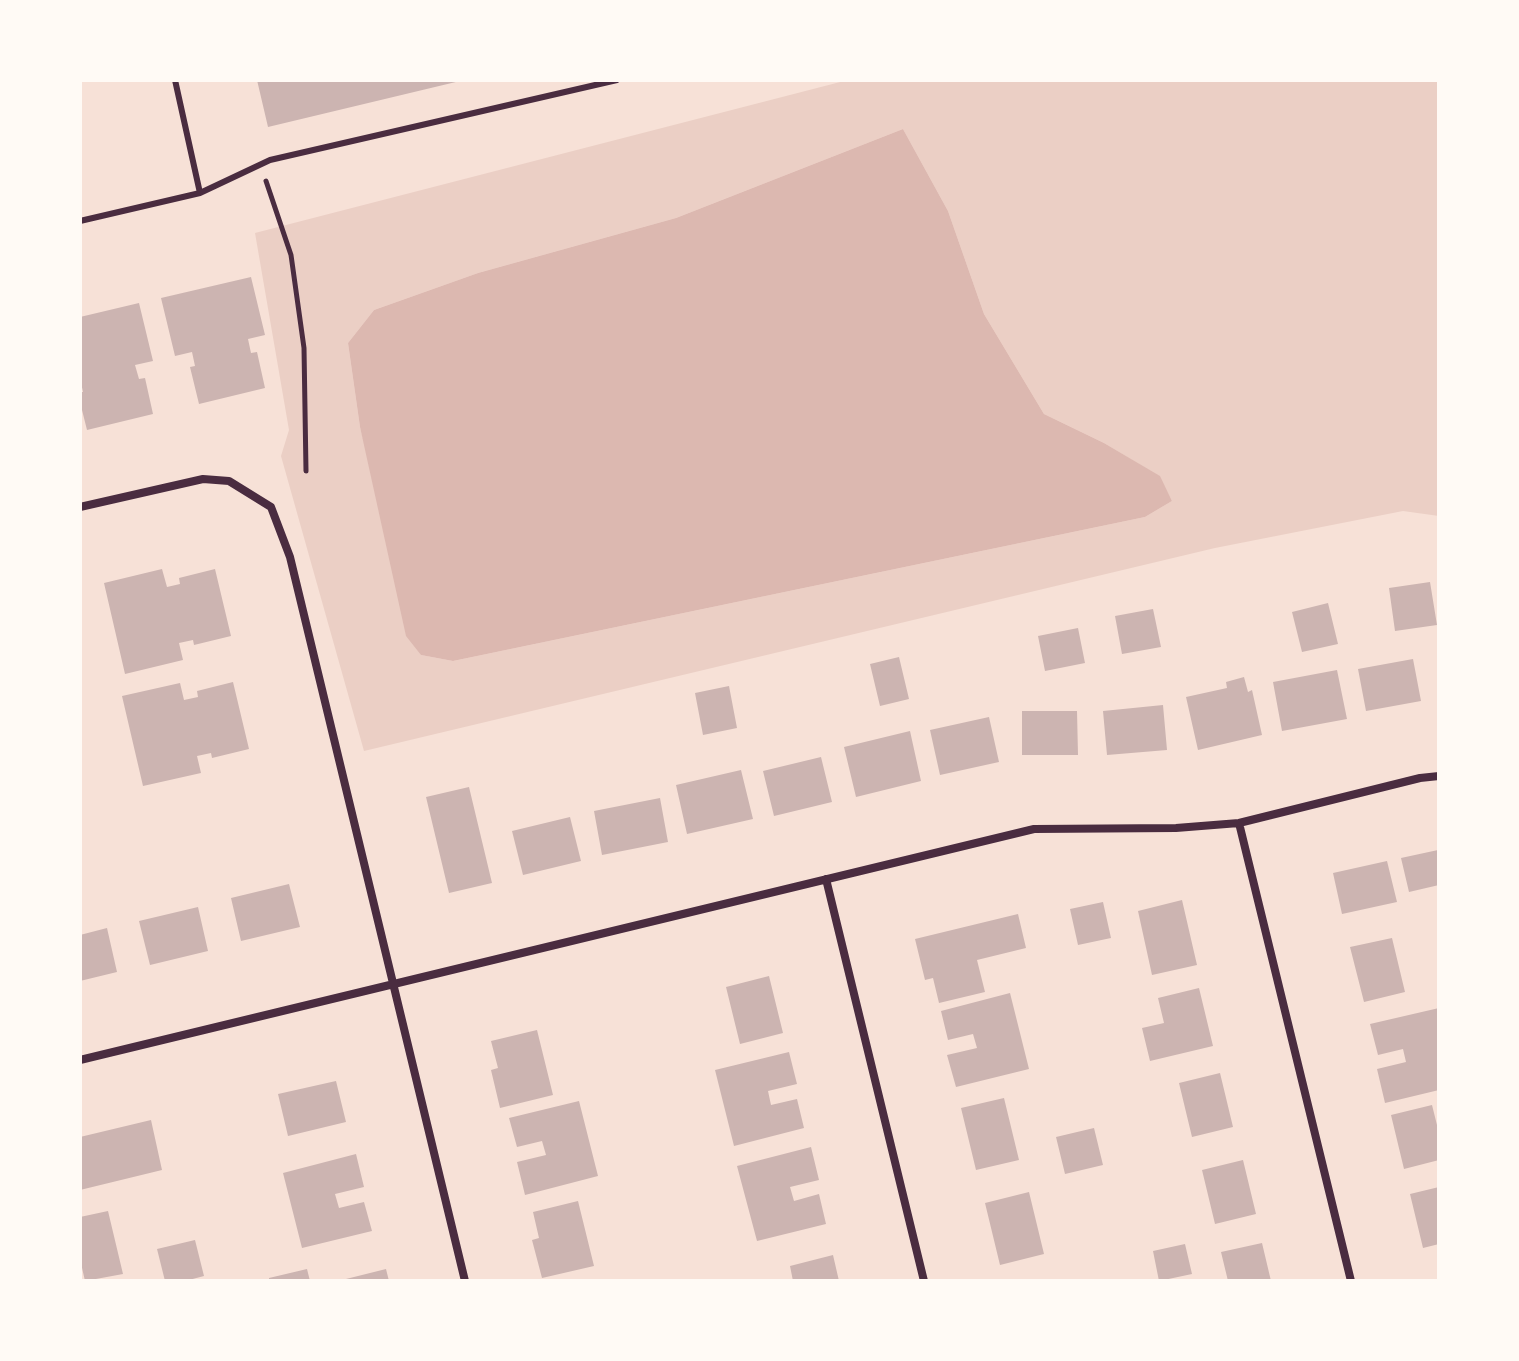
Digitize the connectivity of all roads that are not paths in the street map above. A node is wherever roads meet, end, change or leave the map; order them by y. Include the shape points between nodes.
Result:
1 (175, 80) edge
2 (617, 80) edge
3 (200, 193) junction
4 (80, 221) edge
5 (80, 507) edge
6 (1439, 776) edge
7 (1239, 823) junction
8 (826, 879) junction
9 (392, 984) junction
10 (80, 1060) edge
11 (465, 1281) edge
12 (924, 1281) edge
13 (1351, 1281) edge

1 - 3 lane
2 - 3 lane via 270,160
3 - 4 lane
5 - 9 street via 203,479 229,481 271,507 290,557
6 - 7 street
7 - 8 street via 1034,829
7 - 13 street
8 - 9 street
8 - 12 street
9 - 10 street
9 - 11 street

